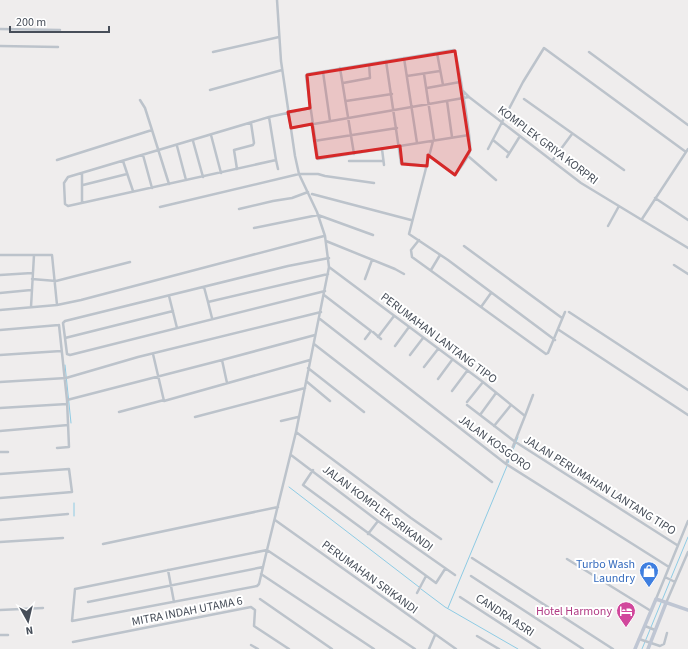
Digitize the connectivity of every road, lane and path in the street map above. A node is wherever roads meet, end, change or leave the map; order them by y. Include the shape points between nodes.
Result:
1 (276, 0) edge
2 (0, 29) edge
3 (60, 30) dead end
4 (279, 37) junction
5 (0, 46) edge
6 (58, 47) dead end
7 (213, 52) dead end
8 (589, 52) dead end
9 (437, 53) junction
10 (404, 58) junction
11 (386, 61) junction
12 (369, 64) junction
13 (340, 68) junction
14 (282, 70) junction
15 (440, 71) junction
16 (323, 72) junction
17 (424, 74) junction
18 (407, 76) junction
19 (460, 82) junction
20 (343, 83) junction
21 (443, 85) junction
22 (427, 88) junction
23 (462, 89) junction
24 (210, 90) dead end
25 (392, 94) junction
26 (469, 97) junction
27 (464, 98) junction
28 (524, 99) dead end
29 (140, 100) dead end
30 (346, 101) junction
31 (447, 101) junction
32 (429, 105) junction
33 (310, 108) junction
34 (412, 108) junction
35 (394, 111) junction
36 (288, 112) junction
37 (269, 117) junction
38 (348, 118) junction
39 (330, 121) junction
40 (251, 122) junction
41 (503, 122) junction
42 (312, 124) junction
43 (688, 125) edge
44 (291, 128) junction
45 (397, 128) junction
46 (152, 130) junction
47 (572, 134) junction
48 (469, 135) junction
49 (211, 136) junction
50 (351, 136) junction
51 (520, 136) junction
52 (452, 137) junction
53 (493, 140) junction
54 (193, 141) junction
55 (314, 141) junction
56 (434, 141) junction
57 (417, 143) junction
58 (177, 146) junction
59 (400, 146) junction
60 (382, 149) junction
61 (488, 149) dead end
62 (158, 150) junction
63 (687, 150) edge
64 (510, 153) junction
65 (354, 154) junction
66 (143, 155) junction
67 (428, 155) junction
68 (468, 156) junction
69 (507, 157) dead end
70 (57, 160) dead end
71 (276, 160) junction
72 (123, 161) junction
73 (349, 161) dead end
74 (383, 161) junction
75 (552, 161) junction
76 (384, 165) dead end
77 (427, 166) junction
78 (237, 169) junction
79 (278, 169) dead end
80 (624, 170) dead end
81 (82, 173) junction
82 (221, 173) junction
83 (127, 174) junction
84 (299, 174) junction
85 (203, 177) junction
86 (186, 180) junction
87 (496, 180) dead end
88 (374, 183) dead end
89 (168, 184) junction
90 (82, 185) junction
91 (152, 188) junction
92 (133, 191) junction
93 (308, 192) junction
94 (312, 194) dead end
95 (655, 198) junction
96 (82, 202) junction
97 (619, 206) junction
98 (160, 207) dead end
99 (239, 209) dead end
100 (318, 215) junction
101 (642, 219) junction
102 (411, 220) junction
103 (688, 220) edge
104 (608, 226) dead end
105 (254, 228) dead end
106 (373, 235) dead end
107 (325, 236) junction
108 (419, 240) junction
109 (326, 241) junction
110 (464, 246) dead end
111 (688, 248) edge
112 (440, 254) junction
113 (0, 255) edge
114 (34, 255) junction
115 (329, 258) junction
116 (372, 260) junction
117 (130, 262) dead end
118 (674, 265) dead end
119 (329, 267) junction
120 (431, 270) junction
121 (32, 273) junction
122 (328, 274) junction
123 (404, 274) dead end
124 (688, 274) edge
125 (0, 275) edge
126 (32, 279) junction
127 (365, 279) dead end
128 (56, 280) junction
129 (204, 287) junction
130 (32, 290) junction
131 (0, 293) edge
132 (325, 293) junction
133 (491, 293) junction
134 (169, 296) junction
135 (208, 302) junction
136 (59, 304) junction
137 (31, 307) junction
138 (481, 307) junction
139 (0, 310) edge
140 (173, 311) junction
141 (321, 312) junction
142 (565, 312) dead end
143 (569, 312) dead end
144 (394, 316) junction
145 (212, 318) junction
146 (562, 318) junction
147 (320, 319) junction
148 (61, 325) junction
149 (409, 327) junction
150 (177, 328) junction
151 (0, 330) edge
152 (559, 330) junction
153 (373, 332) dead end
154 (315, 335) junction
155 (65, 338) junction
156 (423, 338) junction
157 (365, 339) dead end
158 (555, 340) junction
159 (313, 344) junction
160 (395, 346) dead end
161 (438, 349) junction
162 (61, 351) junction
163 (153, 354) junction
164 (0, 355) edge
165 (410, 355) dead end
166 (222, 360) junction
167 (310, 360) junction
168 (452, 360) junction
169 (424, 367) dead end
170 (308, 368) junction
171 (468, 371) junction
172 (158, 376) junction
173 (66, 378) junction
174 (438, 379) dead end
175 (306, 381) junction
176 (0, 382) edge
177 (483, 382) junction
178 (227, 383) junction
179 (305, 388) junction
180 (688, 390) edge
181 (452, 391) dead end
182 (496, 393) junction
183 (533, 395) dead end
184 (164, 400) junction
185 (330, 401) dead end
186 (67, 402) junction
187 (511, 404) junction
188 (0, 408) edge
189 (119, 412) dead end
190 (364, 412) dead end
191 (688, 414) edge
192 (480, 415) junction
193 (195, 416) dead end
194 (525, 416) junction
195 (299, 417) junction
196 (281, 421) dead end
197 (68, 425) junction
198 (494, 426) junction
199 (0, 431) edge
200 (296, 432) junction
201 (514, 441) junction
202 (57, 448) dead end
203 (0, 452) edge
204 (8, 452) dead end
205 (291, 455) junction
206 (506, 464) junction
207 (313, 470) junction
208 (0, 474) edge
209 (492, 482) dead end
210 (0, 498) edge
211 (279, 506) junction
212 (68, 514) dead end
213 (0, 520) edge
214 (275, 520) junction
215 (378, 521) junction
216 (688, 521) edge
217 (368, 534) junction
218 (63, 538) dead end
219 (441, 539) dead end
220 (0, 542) edge
221 (103, 544) dead end
222 (677, 545) junction
223 (268, 550) junction
224 (688, 552) edge
225 (472, 558) dead end
226 (567, 559) dead end
227 (263, 567) junction
228 (668, 567) junction
229 (445, 569) junction
230 (168, 570) junction
231 (261, 574) junction
232 (455, 575) dead end
233 (426, 576) junction
234 (471, 576) dead end
235 (665, 578) junction
236 (675, 582) junction
237 (171, 586) junction
238 (417, 593) dead end
239 (460, 597) dead end
240 (260, 599) dead end
241 (657, 599) junction
242 (88, 602) dead end
243 (174, 602) junction
244 (665, 603) junction
245 (43, 608) dead end
246 (0, 610) edge
247 (688, 610) edge
248 (651, 611) junction
249 (646, 626) junction
250 (655, 630) junction
251 (667, 633) dead end
252 (0, 635) edge
253 (8, 635) dead end
254 (435, 635) junction
255 (477, 636) dead end
256 (640, 639) junction
257 (73, 642) dead end
258 (649, 643) junction
259 (251, 645) dead end
260 (258, 649) edge
261 (289, 649) edge
262 (332, 649) edge
263 (374, 649) edge
264 (414, 649) edge
265 (429, 649) edge
266 (456, 649) edge
267 (499, 649) edge
268 (540, 649) edge
269 (583, 649) edge
270 (613, 649) edge
271 (635, 649) edge
272 (648, 649) edge

1 - 4 street
2 - 3 street
4 - 7 street
4 - 14 street
5 - 6 street
8 - 43 street
9 - 10 street
9 - 15 street
9 - 19 street via 455,51
10 - 11 street
10 - 18 street
11 - 12 street
11 - 25 street
12 - 13 street
12 - 20 street via 370,78
13 - 16 street
13 - 20 street
14 - 24 street
14 - 36 street
15 - 17 street
15 - 21 street
16 - 33 street via 306,76
16 - 39 street
17 - 18 street
17 - 22 street
18 - 34 street
19 - 21 street
19 - 23 street
20 - 30 street
21 - 22 street
22 - 32 street
23 - 26 street, KOMPLEK GRIYA KORPRI
23 - 27 street
25 - 30 street
25 - 35 street
26 - 27 street
26 - 41 street, KOMPLEK GRIYA KORPRI
27 - 31 street
27 - 48 street
28 - 47 street
29 - 46 street
30 - 38 street
31 - 32 street
31 - 52 street
32 - 34 street
32 - 56 street
33 - 36 street
33 - 42 street
34 - 35 street
34 - 57 street
35 - 38 street
35 - 45 street
36 - 37 street
36 - 44 street
37 - 40 street
37 - 71 street
38 - 39 street
38 - 50 street
39 - 42 street
40 - 49 street
40 - 78 street via 254,144 234,150
41 - 51 street, KOMPLEK GRIYA KORPRI
41 - 53 street
41 - 63 street via 540,51 545,48
42 - 44 street
42 - 55 street
44 - 84 street
45 - 50 street
45 - 59 street
46 - 62 street
46 - 70 street
47 - 75 street
47 - 80 street
48 - 52 street
48 - 68 street
49 - 54 street
49 - 82 street
50 - 55 street
50 - 65 street
51 - 64 street
51 - 75 street, KOMPLEK GRIYA KORPRI
52 - 56 street
53 - 61 street
53 - 64 street
54 - 58 street
54 - 85 street
55 - 65 street via 318,159
56 - 57 street
56 - 67 street
57 - 59 street
58 - 62 street
58 - 86 street
59 - 60 street
59 - 77 street via 402,164
60 - 65 street
60 - 74 street
62 - 66 street
62 - 89 street
63 - 95 street
64 - 69 street
66 - 72 street
66 - 91 street
67 - 68 street via 455,175
67 - 77 street
68 - 87 street
71 - 78 street
71 - 79 street
72 - 81 street
72 - 83 street
73 - 74 street
74 - 76 street
75 - 97 street, KOMPLEK GRIYA KORPRI
77 - 102 street
78 - 82 street
81 - 90 street
81 - 96 street via 66,178 64,183 66,205
82 - 85 street
83 - 90 street
83 - 92 street
84 - 88 street via 318,174
84 - 93 street
84 - 98 street
85 - 86 street
86 - 89 street
89 - 91 street
90 - 96 street
91 - 92 street
92 - 96 street
93 - 99 street
93 - 100 street
94 - 102 street
95 - 101 street
95 - 103 street
97 - 101 street, KOMPLEK GRIYA KORPRI
97 - 104 street
100 - 105 street
100 - 106 street
100 - 107 street
101 - 111 street, KOMPLEK GRIYA KORPRI
102 - 108 street via 408,234
107 - 109 street
107 - 136 street
108 - 112 street
108 - 120 street via 411,255
109 - 115 street
109 - 116 street
110 - 146 street
112 - 120 street
112 - 133 street
113 - 114 street
114 - 121 street
114 - 128 street via 52,255
115 - 119 street
115 - 129 street
116 - 123 street
116 - 127 street
117 - 128 street
118 - 124 street
119 - 122 street
119 - 144 street, PERUMAHAN LANTANG TIPO
120 - 138 street
121 - 125 street
121 - 126 street
122 - 132 street
122 - 135 street
126 - 128 street
126 - 130 street
128 - 136 street
129 - 134 street
129 - 135 street
130 - 131 street
130 - 137 street
132 - 141 street
132 - 145 street
132 - 157 street via 371,331
133 - 138 street
133 - 158 street
134 - 140 street
134 - 148 street via 72,319
135 - 145 street
136 - 137 street
137 - 139 street
138 - 158 street via 546,354
140 - 150 street
140 - 155 street
141 - 147 street
141 - 163 street
142 - 146 street
143 - 180 street
144 - 149 street, PERUMAHAN LANTANG TIPO
144 - 153 street via 380,338
145 - 150 street
146 - 152 street
147 - 154 street
147 - 206 street, JALAN KOSGORO
148 - 151 street
148 - 155 street
148 - 162 street
149 - 156 street, PERUMAHAN LANTANG TIPO
149 - 160 street
150 - 155 street via 69,355
152 - 158 street
152 - 191 street
154 - 159 street
154 - 166 street
156 - 161 street, PERUMAHAN LANTANG TIPO
156 - 165 street
159 - 167 street
159 - 209 street
161 - 168 street, PERUMAHAN LANTANG TIPO
161 - 169 street
162 - 164 street
162 - 173 street
163 - 172 street
163 - 173 street
166 - 172 street
166 - 178 street
167 - 170 street
167 - 178 street
168 - 171 street, PERUMAHAN LANTANG TIPO
168 - 174 street
170 - 175 street
170 - 190 street
171 - 177 street, PERUMAHAN LANTANG TIPO
171 - 181 street
172 - 184 street
172 - 186 street
173 - 176 street
173 - 186 street
175 - 179 street
175 - 185 street
177 - 182 street, PERUMAHAN LANTANG TIPO
177 - 192 street, JALAN PERUMAHAN LANTANG TIPO via 467,404
178 - 184 street
179 - 193 street
179 - 195 street
182 - 187 street, PERUMAHAN LANTANG TIPO
182 - 192 street
183 - 194 street
184 - 189 street
186 - 188 street
186 - 197 street
187 - 194 street, PERUMAHAN LANTANG TIPO
187 - 198 street
192 - 198 street, JALAN PERUMAHAN LANTANG TIPO
194 - 201 street
195 - 196 street
195 - 200 street
197 - 199 street
197 - 202 street via 69,447
198 - 201 street, JALAN PERUMAHAN LANTANG TIPO
200 - 205 street
200 - 219 street
201 - 206 street
201 - 222 street, JALAN PERUMAHAN LANTANG TIPO
203 - 204 street
205 - 207 street, JALAN KOMPLEK SRIKANDI
205 - 211 street
206 - 228 street, JALAN KOSGORO
207 - 215 street, JALAN KOMPLEK SRIKANDI
207 - 217 street via 302,485
208 - 210 street via 69,469 72,492
211 - 214 street
211 - 221 street
212 - 213 street
214 - 223 street
214 - 254 street, PERUMAHAN SRIKANDI
215 - 217 street
215 - 229 street, JALAN KOMPLEK SRIKANDI
216 - 222 street
217 - 233 street
218 - 220 street
222 - 228 street
223 - 227 street
223 - 230 street
223 - 264 street
224 - 236 street
225 - 270 street
226 - 248 street
227 - 231 street
227 - 237 street
228 - 235 street
229 - 232 street, JALAN KOMPLEK SRIKANDI
229 - 233 street via 436,583
230 - 237 street
230 - 243 street via 75,589 72,621
231 - 243 street via 257,586
231 - 263 street
233 - 238 street
234 - 269 street
235 - 236 street
235 - 241 street
236 - 244 street
237 - 242 street
237 - 243 street
239 - 268 street, CANDRA ASRI
240 - 262 street
241 - 244 street
241 - 248 street
244 - 247 street
244 - 250 street
245 - 246 street
248 - 249 street
249 - 250 street
249 - 256 street
250 - 258 street
251 - 258 street via 663,646
252 - 253 street
254 - 265 street
254 - 266 street, PERUMAHAN SRIKANDI
255 - 267 street
256 - 258 street
256 - 271 street
257 - 261 street, MITRA INDAH UTAMA 6 via 251,607 255,610 254,626
258 - 272 street
259 - 260 street

